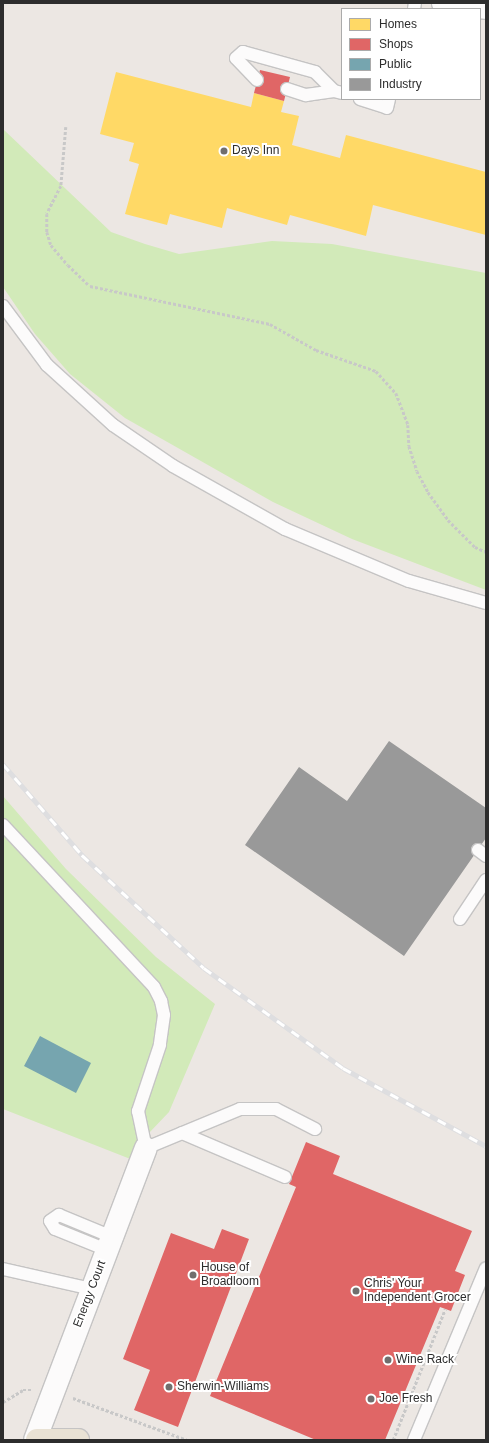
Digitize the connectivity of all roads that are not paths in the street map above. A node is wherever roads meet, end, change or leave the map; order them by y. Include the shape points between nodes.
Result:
1 (444, 3) edge
2 (486, 8) edge
3 (258, 80) dead end
4 (287, 89) dead end
5 (338, 92) edge
6 (363, 100) edge
7 (389, 100) edge
8 (3, 306) edge
9 (486, 603) edge
10 (3, 825) edge
11 (486, 880) edge
12 (460, 919) dead end
13 (315, 1129) dead end
14 (182, 1133) junction
15 (146, 1148) junction
16 (285, 1176) dead end
17 (486, 1268) edge
18 (3, 1269) edge
19 (92, 1288) junction
20 (36, 1440) edge
21 (78, 1440) edge
22 (415, 1440) edge

1 - 2 street
3 - 5 lane via 252,79 236,58 242,52 315,72
4 - 5 lane via 306,94
6 - 7 lane via 387,108
8 - 9 lane via 47,365 113,425 173,466 285,529 408,581
10 - 15 lane via 154,987 161,1001 164,1015 160,1045 138,1111
11 - 12 lane
13 - 14 lane via 276,1109 240,1109
14 - 15 lane
14 - 16 lane
15 - 19 street, Energy Court
17 - 22 lane
18 - 19 lane
19 - 20 street, Energy Court
20 - 21 main road

